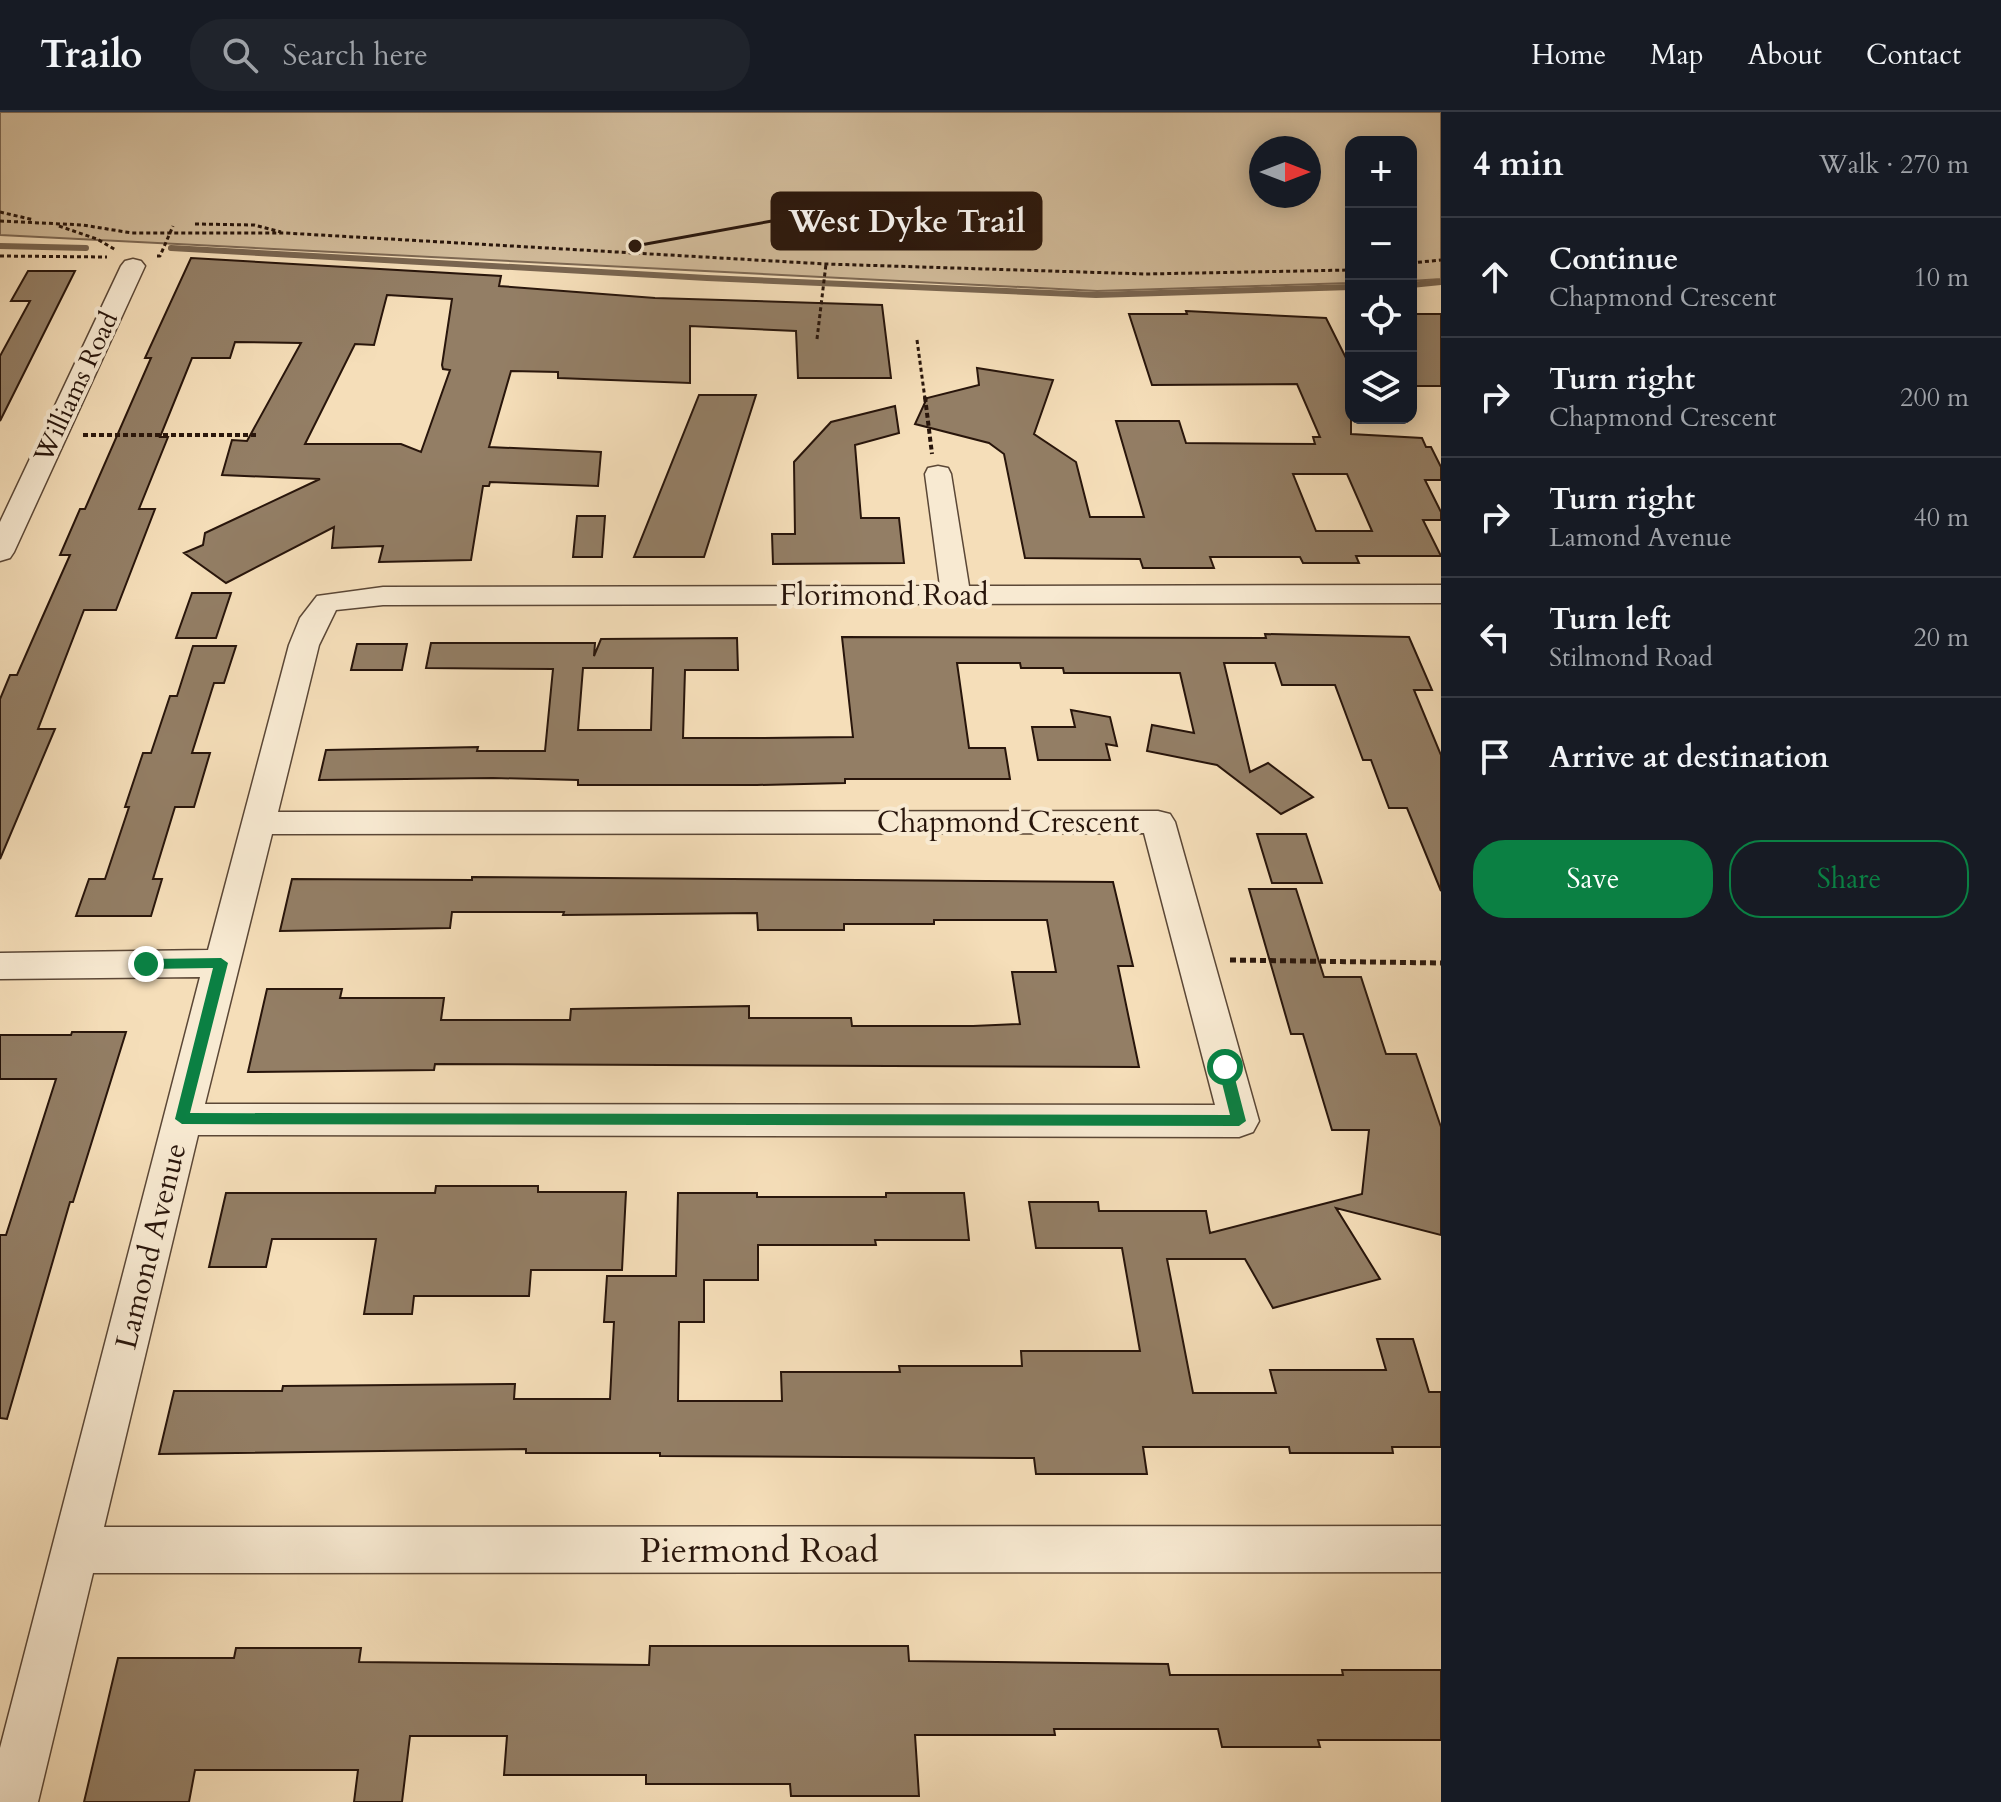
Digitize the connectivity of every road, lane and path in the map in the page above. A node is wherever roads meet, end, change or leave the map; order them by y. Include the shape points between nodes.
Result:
1 (0, 212) edge
2 (0, 221) edge
3 (39, 222) junction
4 (51, 223) junction
5 (195, 224) dead end
6 (173, 226) dead end
7 (285, 233) junction
8 (169, 236) junction
9 (161, 252) dead end
10 (0, 256) edge
11 (1441, 260) edge
12 (1417, 262) edge
13 (826, 264) junction
14 (133, 266) dead end
15 (1345, 270) edge
16 (817, 339) dead end
17 (917, 340) dead end
18 (54, 435) junction
19 (259, 435) dead end
20 (938, 474) joint
21 (0, 552) edge
22 (1441, 594) edge
23 (956, 595) junction
24 (327, 602) joint
25 (260, 823) junction
26 (1197, 959) junction
27 (221, 963) junction
28 (1441, 963) edge
29 (0, 966) edge
30 (182, 1119) junction
31 (1441, 1549) edge
32 (77, 1550) junction
33 (12, 1802) edge

1 - 3 path
2 - 3 path
3 - 4 path
4 - 8 path
4 - 10 path via 97,239 119,256
5 - 7 path via 254,225
6 - 8 path
7 - 8 path
7 - 13 path
8 - 9 path
11 - 12 path
13 - 15 path via 1146,274
13 - 16 path
14 - 18 street, Williams Road
17 - 20 path via 929,443
18 - 19 path
18 - 21 street, Williams Road
20 - 23 street
22 - 23 street, Florimond Road
23 - 24 street, Florimond Road via 383,596
24 - 25 street, Lamond Avenue via 304,645
25 - 26 street, Chapmond Crescent via 1158,822
25 - 27 street, Lamond Avenue
26 - 28 path
26 - 30 street, Chapmond Crescent via 1239,1121
27 - 29 street
27 - 30 street, Lamond Avenue
30 - 32 street, Lamond Avenue
31 - 32 street, Piermond Road
32 - 33 street, Lamond Avenue

